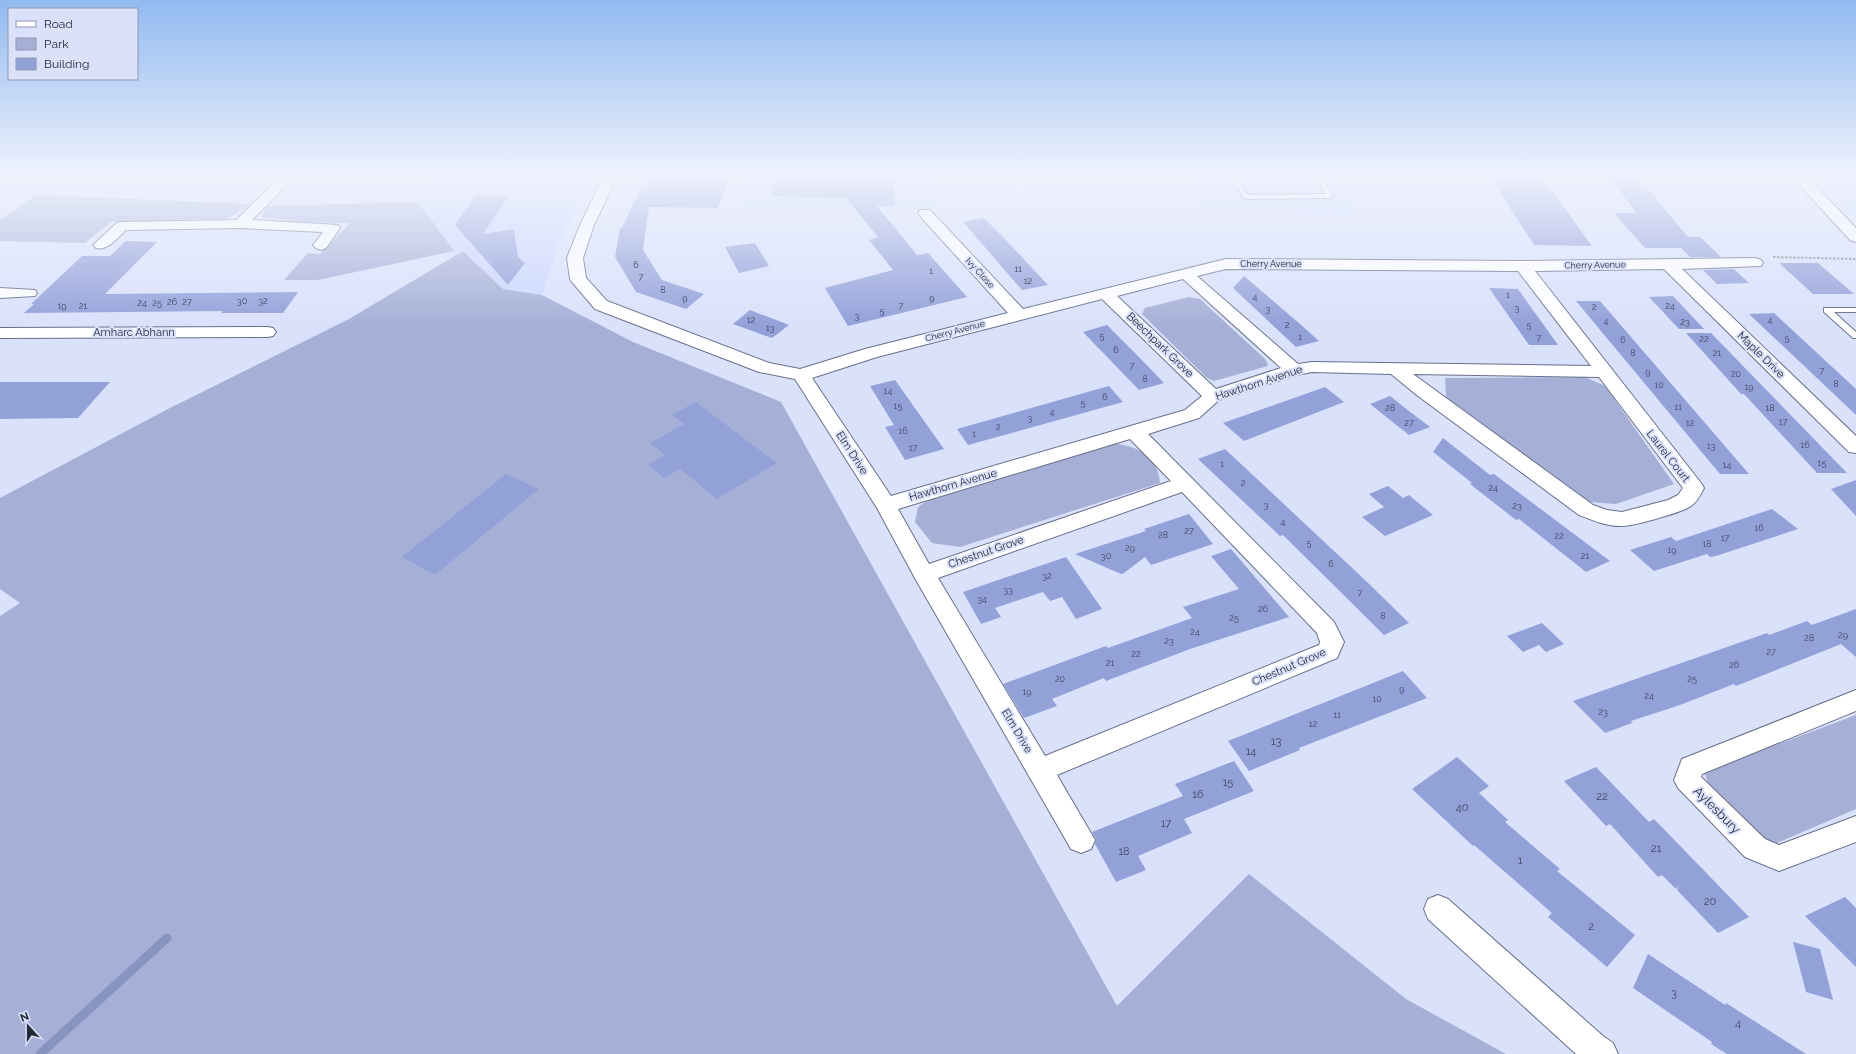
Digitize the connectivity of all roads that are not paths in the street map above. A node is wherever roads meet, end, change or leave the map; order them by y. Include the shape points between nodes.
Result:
1 (122, 226) edge
2 (291, 226) edge
3 (587, 226) edge
4 (937, 226) edge
5 (1846, 226) edge
6 (1856, 237) edge
7 (101, 245) dead end
8 (321, 245) dead end
9 (1667, 263) junction
10 (1755, 263) road end
11 (1523, 266) junction
12 (1186, 274) junction
13 (0, 293) edge
14 (29, 293) dead end
15 (1106, 294) junction
16 (1856, 310) edge
17 (1019, 315) junction
18 (268, 332) dead end
19 (0, 333) edge
20 (1856, 336) edge
21 (1396, 369) junction
22 (1294, 370) junction
23 (1440, 370) junction
24 (1602, 372) junction
25 (801, 375) junction
26 (1424, 392) junction
27 (1213, 396) junction
28 (1134, 431) junction
29 (1856, 447) edge
30 (1185, 484) junction
31 (886, 505) junction
32 (924, 574) junction
33 (1856, 700) edge
34 (1040, 770) junction
35 (1856, 828) edge
36 (1081, 840) dead end
37 (1438, 909) dead end
38 (1602, 1054) edge

1 - 7 street
2 - 8 street via 333,228
3 - 25 street via 575,258 578,279 601,304 765,368
4 - 17 street, Ivy Close
5 - 6 street
9 - 10 street, Cherry Avenue
9 - 11 street, Cherry Avenue
9 - 29 street, Maple Drive
11 - 12 street, Cherry Avenue via 1226,264
11 - 24 street, Laurel Court
12 - 15 street, Cherry Avenue
12 - 22 street
13 - 14 street
15 - 17 street, Cherry Avenue
15 - 27 street, Beechpark Grove
16 - 20 lane via 1827,310
17 - 25 street, Cherry Avenue via 871,353
18 - 19 street, Amharc Abhann
21 - 22 street, Hawthorn Avenue via 1312,367
21 - 23 street, Hawthorn Avenue
21 - 26 street, Laurel Court
22 - 27 street, Hawthorn Avenue
23 - 24 street, Hawthorn Avenue
23 - 26 street
24 - 26 street, Laurel Court via 1694,488 1685,500 1674,506 1622,519 1605,517 1586,510
25 - 31 street, Elm Drive
27 - 28 street, Hawthorn Avenue via 1192,414
28 - 30 street, Chestnut Grove
28 - 31 street, Hawthorn Avenue
30 - 32 street, Chestnut Grove
30 - 34 street, Chestnut Grove via 1326,628 1332,642 1329,651
31 - 32 street, Elm Drive
32 - 34 street, Elm Drive
33 - 35 street, Aylesbury via 1691,767 1687,780 1755,848 1779,858
34 - 36 street, Elm Drive
37 - 38 street

